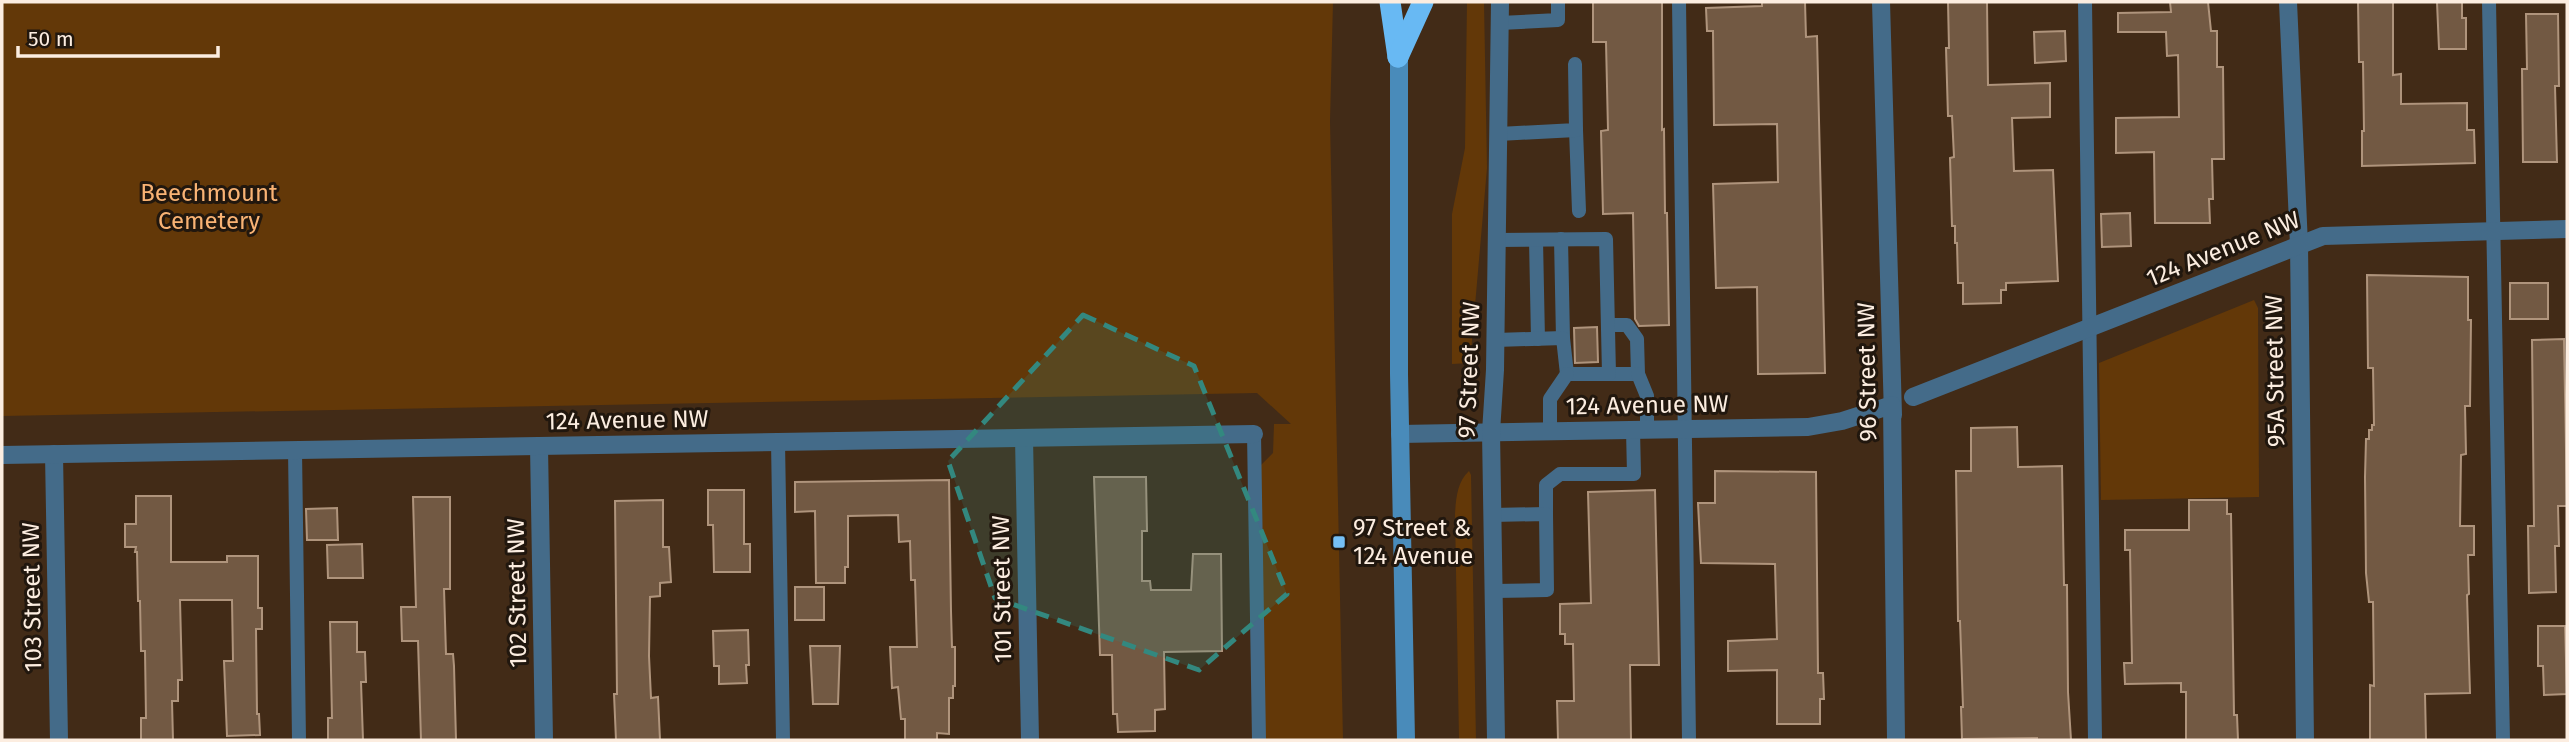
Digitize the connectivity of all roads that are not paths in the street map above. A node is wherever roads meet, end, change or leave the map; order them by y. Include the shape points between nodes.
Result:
1 (1390, 2) edge
2 (1400, 2) edge
3 (1423, 2) edge
4 (1500, 2) edge
5 (1558, 2) edge
6 (1678, 2) edge
7 (1881, 2) edge
8 (2085, 2) edge
9 (2288, 2) edge
10 (2489, 2) edge
11 (1500, 23) junction
12 (1398, 57) junction
13 (1575, 64) dead end
14 (1576, 130) junction
15 (1499, 134) junction
16 (1578, 211) dead end
17 (2567, 229) edge
18 (2493, 230) junction
19 (1561, 239) junction
20 (1497, 240) junction
21 (1536, 240) junction
22 (2299, 245) junction
23 (1608, 326) junction
24 (2089, 329) junction
25 (1563, 338) junction
26 (1538, 339) junction
27 (1496, 340) junction
28 (1567, 374) junction
29 (1609, 374) junction
30 (1638, 374) junction
31 (1913, 397) dead end
32 (1893, 412) junction
33 (1640, 429) junction
34 (1684, 429) junction
35 (1550, 431) junction
36 (1491, 432) junction
37 (1254, 433) joint
38 (1400, 434) junction
39 (1024, 438) junction
40 (778, 442) junction
41 (539, 446) junction
42 (295, 450) junction
43 (2, 454) edge
44 (54, 454) junction
45 (1546, 514) junction
46 (1492, 515) junction
47 (1494, 591) junction
48 (59, 740) edge
49 (299, 740) edge
50 (544, 740) edge
51 (783, 740) edge
52 (1030, 740) edge
53 (1259, 740) edge
54 (1406, 740) edge
55 (1496, 740) edge
56 (1689, 740) edge
57 (1896, 740) edge
58 (2095, 740) edge
59 (2305, 740) edge
60 (2502, 740) edge

1 - 12 highway
2 - 12 main road
3 - 12 highway
4 - 11 street, 97 Street NW
5 - 11 lane via 1558,20
6 - 34 lane
7 - 32 street, 96 Street NW
8 - 24 lane
9 - 22 street, 95A Street NW
10 - 18 lane
11 - 15 street, 97 Street NW
12 - 38 main road
13 - 14 lane
14 - 15 lane
14 - 16 lane
15 - 20 street, 97 Street NW
17 - 18 street, 124 Avenue NW
18 - 22 street, 124 Avenue NW via 2323,236
18 - 60 lane
19 - 21 lane
19 - 23 lane via 1606,239
19 - 25 lane
20 - 21 lane
20 - 27 street, 97 Street NW
21 - 26 lane
22 - 24 street, 124 Avenue NW
22 - 59 street, 95A Street NW
23 - 29 lane
23 - 30 lane via 1627,325 1637,339
24 - 31 street, 124 Avenue NW
24 - 58 lane
25 - 26 lane
25 - 28 lane
26 - 27 lane
27 - 36 street, 97 Street NW
28 - 29 lane
28 - 35 lane via 1550,399
29 - 30 lane
30 - 33 lane via 1647,396
32 - 34 street, 124 Avenue NW via 1808,426
32 - 57 street, 96 Street NW
33 - 34 street, 124 Avenue NW
33 - 35 street, 124 Avenue NW
33 - 45 lane via 1634,474 1560,474 1546,485
34 - 56 lane
35 - 36 street, 124 Avenue NW
36 - 38 street, 124 Avenue NW
36 - 46 street, 97 Street NW
37 - 39 street, 124 Avenue NW
37 - 53 lane
38 - 54 main road
39 - 40 street, 124 Avenue NW
39 - 52 street, 101 Street NW
40 - 41 street, 124 Avenue NW
40 - 51 lane
41 - 42 street, 124 Avenue NW
41 - 50 street, 102 Street NW
42 - 44 street, 124 Avenue NW
42 - 49 lane
43 - 44 street, 124 Avenue NW
44 - 48 street, 103 Street NW
45 - 46 lane
45 - 47 lane via 1548,590
46 - 47 street, 97 Street NW
47 - 55 street, 97 Street NW

